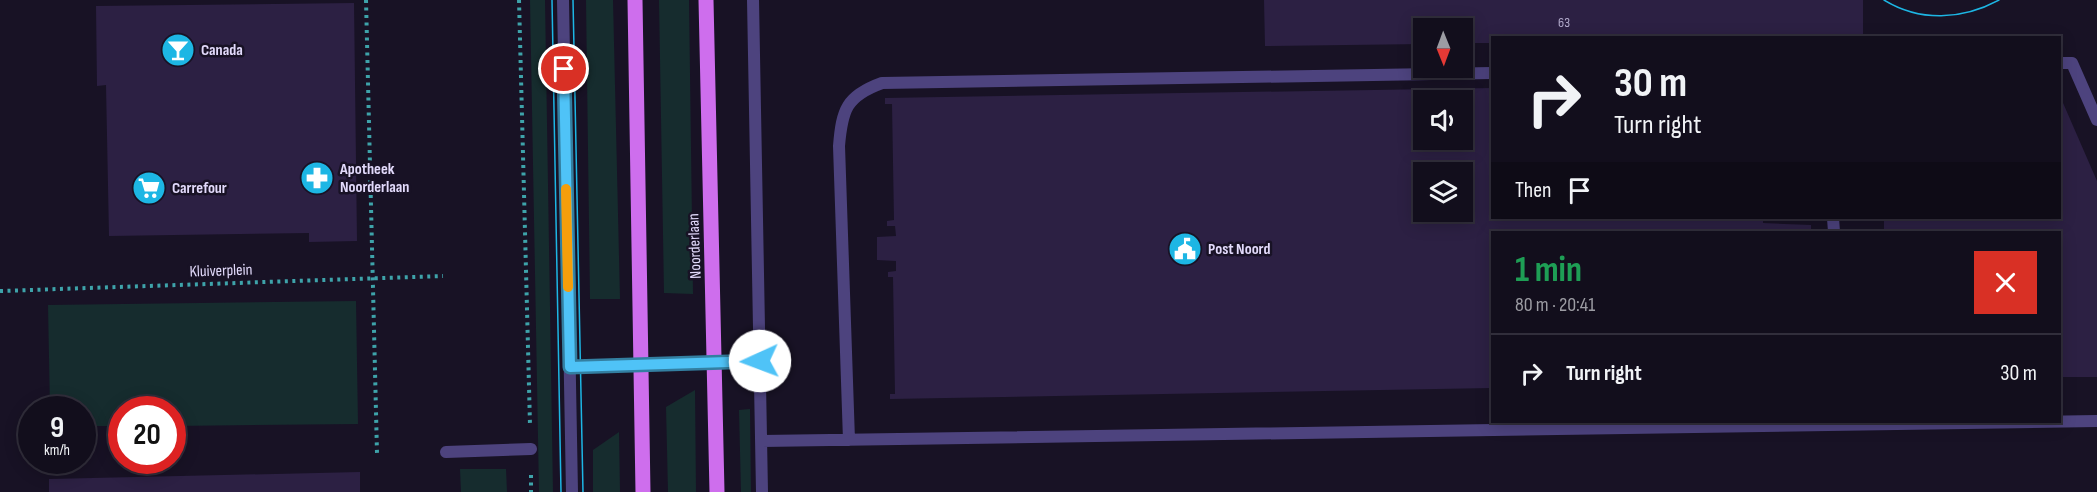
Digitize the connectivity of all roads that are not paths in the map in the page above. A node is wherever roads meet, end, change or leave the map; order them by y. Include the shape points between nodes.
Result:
1 (562, 0) edge
2 (635, 0) edge
3 (706, 0) edge
4 (753, 0) edge
5 (2061, 63) edge
6 (1491, 73) edge
7 (2097, 120) edge
8 (760, 361) junction
9 (716, 362) junction
10 (641, 364) junction
11 (570, 367) junction
12 (2061, 421) edge
13 (2097, 421) edge
14 (1838, 423) edge
15 (849, 440) junction
16 (761, 441) junction
17 (531, 449) road end
18 (446, 452) dead end
19 (572, 492) edge
20 (643, 492) edge
21 (717, 492) edge
22 (762, 492) edge

1 - 11 street
2 - 10 main road
3 - 9 main road, Noorderlaan
4 - 8 street
5 - 7 street via 2072,63
6 - 15 street via 882,83 861,91 841,119 839,146
8 - 9 street
8 - 16 street
9 - 10 street
9 - 21 main road, Noorderlaan
10 - 11 street
10 - 20 main road
11 - 19 street
12 - 13 street
14 - 15 street
15 - 16 street
16 - 22 street
17 - 18 street

